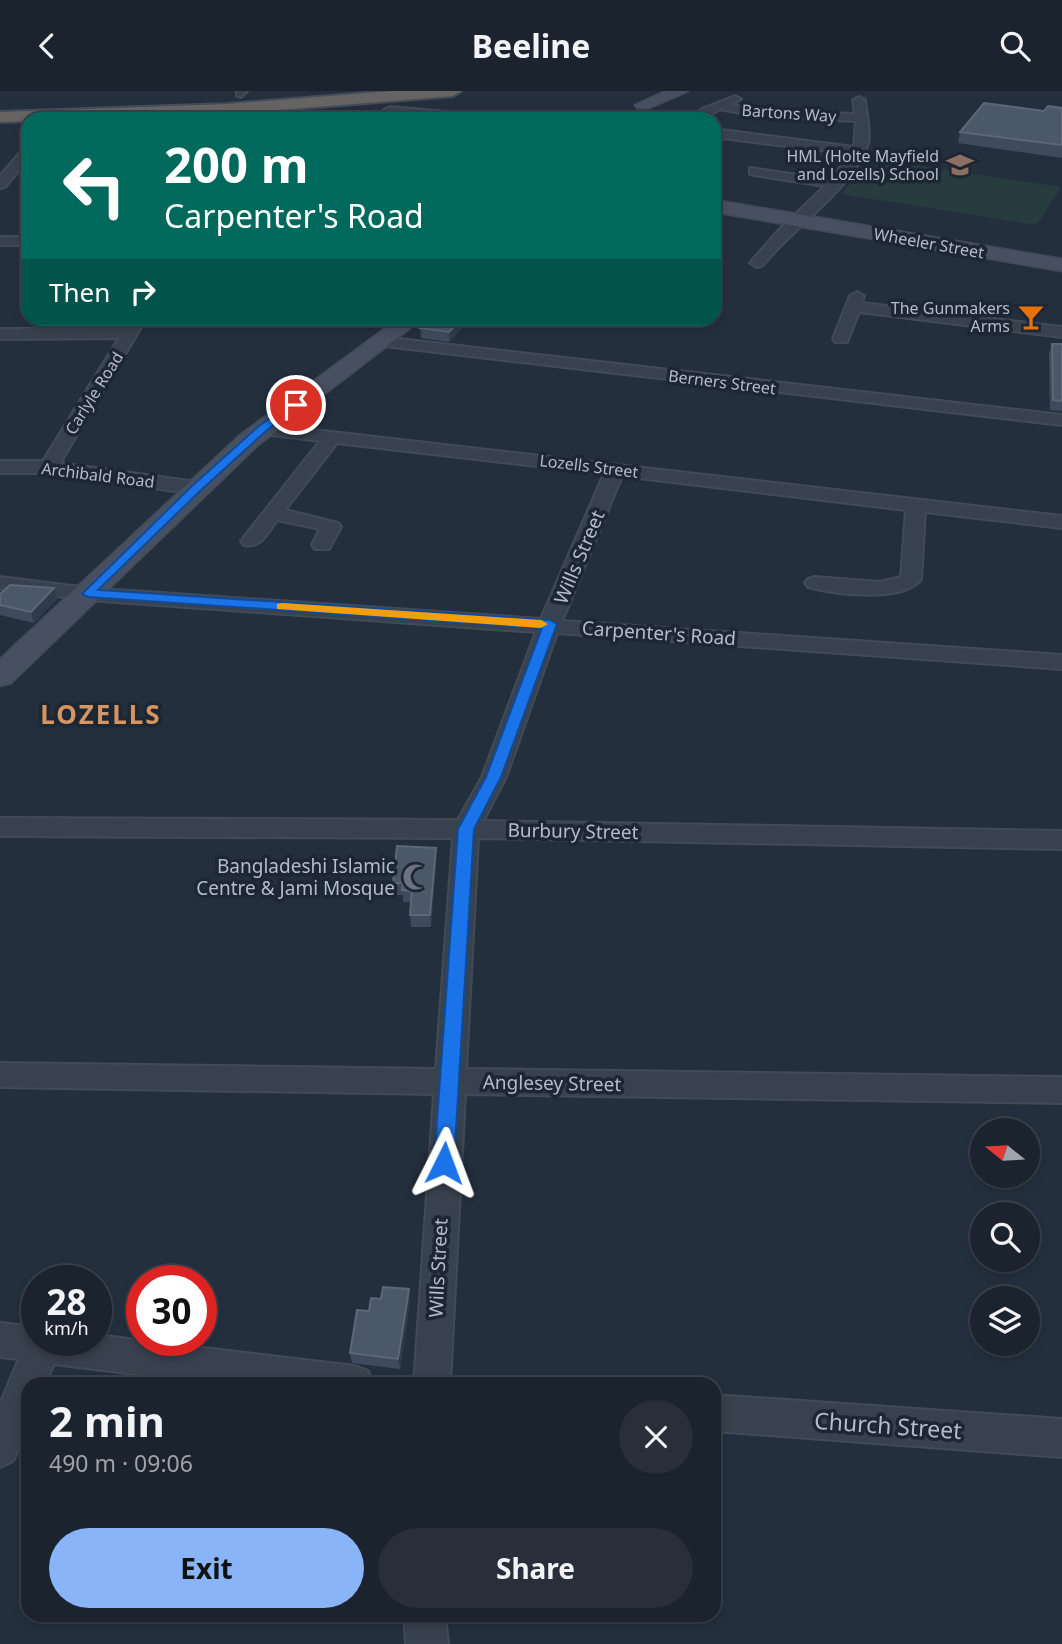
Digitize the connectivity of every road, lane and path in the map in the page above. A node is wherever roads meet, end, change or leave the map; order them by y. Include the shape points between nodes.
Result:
1 (338, 91) edge
2 (386, 91) edge
3 (453, 91) edge
4 (657, 91) edge
5 (680, 91) edge
6 (474, 92) edge
7 (739, 95) dead end
8 (859, 100) dead end
9 (300, 104) junction
10 (643, 105) junction
11 (719, 106) junction
12 (0, 108) edge
13 (224, 110) edge
14 (390, 110) dead end
15 (173, 112) edge
16 (440, 112) edge
17 (638, 112) edge
18 (705, 112) edge
19 (21, 118) edge
20 (859, 118) junction
21 (0, 119) edge
22 (21, 120) edge
23 (721, 134) edge
24 (857, 151) junction
25 (21, 159) edge
26 (753, 171) dead end
27 (0, 184) edge
28 (835, 184) junction
29 (721, 206) edge
30 (796, 219) junction
31 (0, 241) edge
32 (21, 241) edge
33 (1062, 262) edge
34 (781, 263) dead end
35 (134, 326) edge
36 (398, 326) edge
37 (1062, 332) edge
38 (0, 334) edge
39 (841, 339) dead end
40 (383, 342) junction
41 (1062, 420) edge
42 (262, 429) junction
43 (332, 437) junction
44 (0, 467) edge
45 (49, 467) junction
46 (616, 469) junction
47 (196, 488) junction
48 (916, 505) junction
49 (274, 514) junction
50 (1062, 522) edge
51 (251, 541) dead end
52 (322, 545) dead end
53 (0, 583) edge
54 (815, 583) dead end
55 (88, 594) junction
56 (550, 624) junction
57 (1062, 661) edge
58 (0, 677) edge
59 (0, 827) edge
60 (466, 829) junction
61 (1062, 840) edge
62 (0, 1075) edge
63 (449, 1079) junction
64 (1062, 1090) edge
65 (0, 1340) edge
66 (21, 1343) edge
67 (112, 1354) edge
68 (39, 1356) edge
69 (30, 1377) edge
70 (298, 1377) edge
71 (432, 1377) edge
72 (21, 1398) edge
73 (721, 1414) edge
74 (1062, 1438) edge
75 (0, 1448) edge
76 (425, 1622) edge
77 (427, 1644) edge

1 - 13 highway via 252,97
2 - 13 highway
3 - 9 highway
4 - 10 main road
5 - 10 main road
6 - 9 highway via 336,106
7 - 11 street
8 - 20 street
9 - 13 highway
10 - 17 main road
11 - 18 street
11 - 20 street, Bartons Way via 758,113
12 - 13 highway via 182,105
13 - 15 highway
14 - 16 street
19 - 21 highway
20 - 24 street via 863,141
21 - 22 highway
23 - 24 street
24 - 28 street via 858,156
25 - 27 street
26 - 28 street
28 - 30 street
29 - 30 main road, Wheeler Street
30 - 33 main road, Wheeler Street
30 - 33 main road, Wheeler Street
30 - 34 street via 758,261
31 - 32 street
35 - 38 street
35 - 45 street, Carlyle Road
36 - 40 main road
37 - 39 street via 856,302
40 - 41 street, Berners Street
40 - 42 main road
42 - 43 street, Lozells Street
42 - 47 main road
43 - 46 street, Lozells Street
43 - 49 street
44 - 45 street, Archibald Road
45 - 47 street, Archibald Road
46 - 48 street, Lozells Street
46 - 56 street, Wills Street
47 - 55 main road
48 - 50 street, Lozells Street
48 - 54 street via 908,583 894,588
49 - 51 street
49 - 52 street via 327,524 331,527
53 - 55 street, Carpenter's Road
55 - 56 street, Carpenter's Road
55 - 58 main road
56 - 57 street, Carpenter's Road
56 - 60 street, Wills Street via 494,777
59 - 60 street, Burbury Street
60 - 61 street, Burbury Street
60 - 63 street, Wills Street
62 - 63 street, Anglesey Street
63 - 64 street, Anglesey Street
63 - 71 street, Wills Street
65 - 66 street
67 - 70 street
68 - 69 street
72 - 75 street
73 - 74 street, Church Street
76 - 77 street

